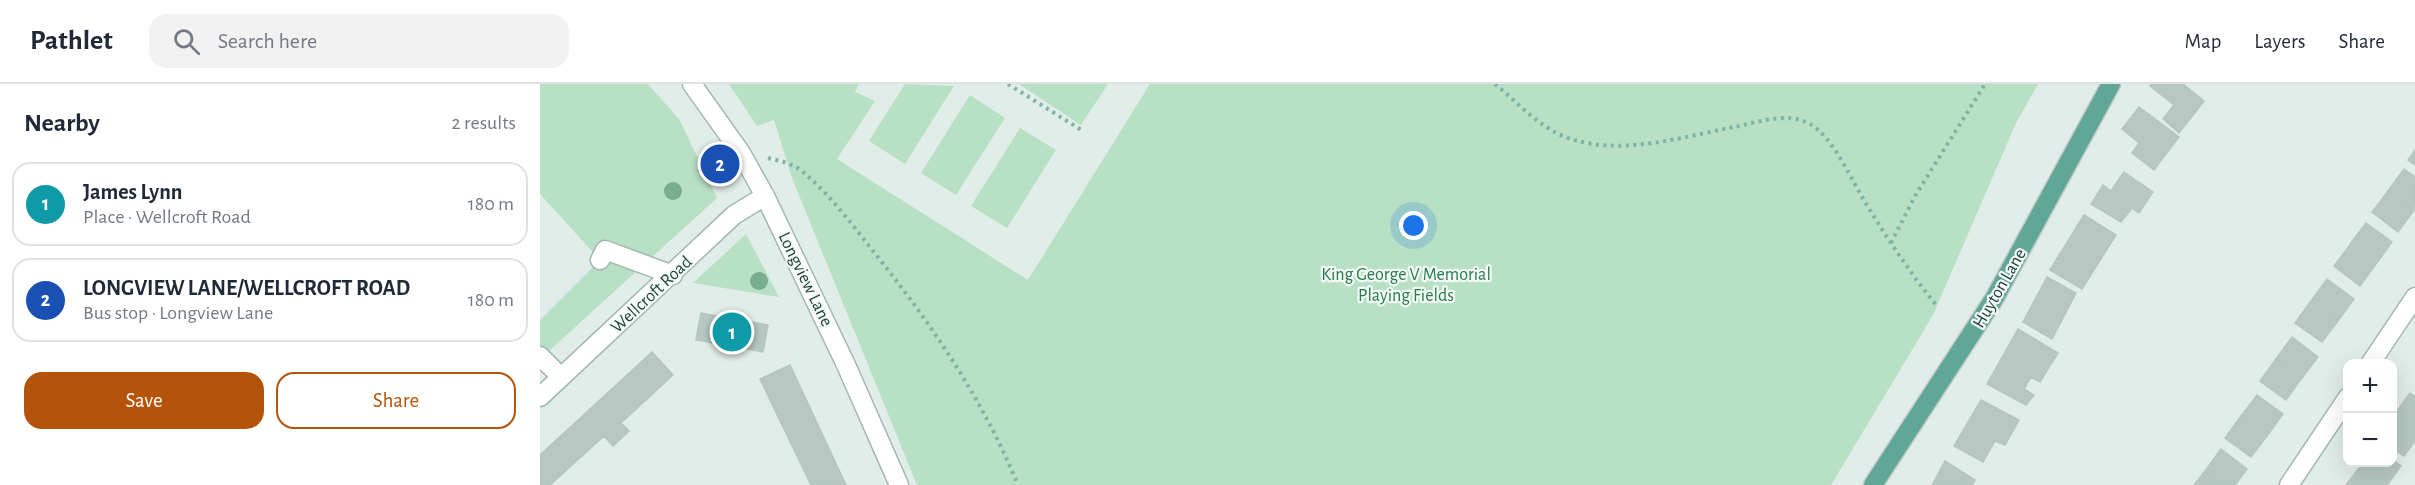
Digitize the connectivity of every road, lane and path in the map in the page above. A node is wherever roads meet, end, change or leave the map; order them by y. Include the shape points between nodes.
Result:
1 (692, 84) edge
2 (1008, 84) edge
3 (1495, 84) edge
4 (1985, 84) edge
5 (2111, 84) edge
6 (1083, 131) dead end
7 (741, 153) junction
8 (765, 196) junction
9 (1891, 243) junction
10 (600, 260) dead end
11 (673, 275) junction
12 (2415, 297) edge
13 (1937, 306) dead end
14 (540, 356) edge
15 (2373, 359) edge
16 (561, 377) junction
17 (540, 397) edge
18 (2343, 404) edge
19 (899, 485) edge
20 (1018, 485) edge
21 (1873, 485) edge
22 (2289, 485) edge

1 - 7 street, Longview Lane
2 - 6 path
3 - 9 path via 1548,128 1569,138 1609,145 1641,144 1786,117 1810,124 1844,165
4 - 9 path via 1915,196
5 - 21 main road, Huyton Lane via 1994,299
7 - 8 street, Longview Lane
7 - 20 path via 786,162 801,170 851,223 930,325 990,425
8 - 11 street, Wellcroft Road via 734,215
8 - 19 street, Longview Lane
9 - 13 path
10 - 11 street via 605,250
11 - 16 street, Wellcroft Road
12 - 15 street
14 - 16 street
16 - 17 street, Wellcroft Road
18 - 22 street

